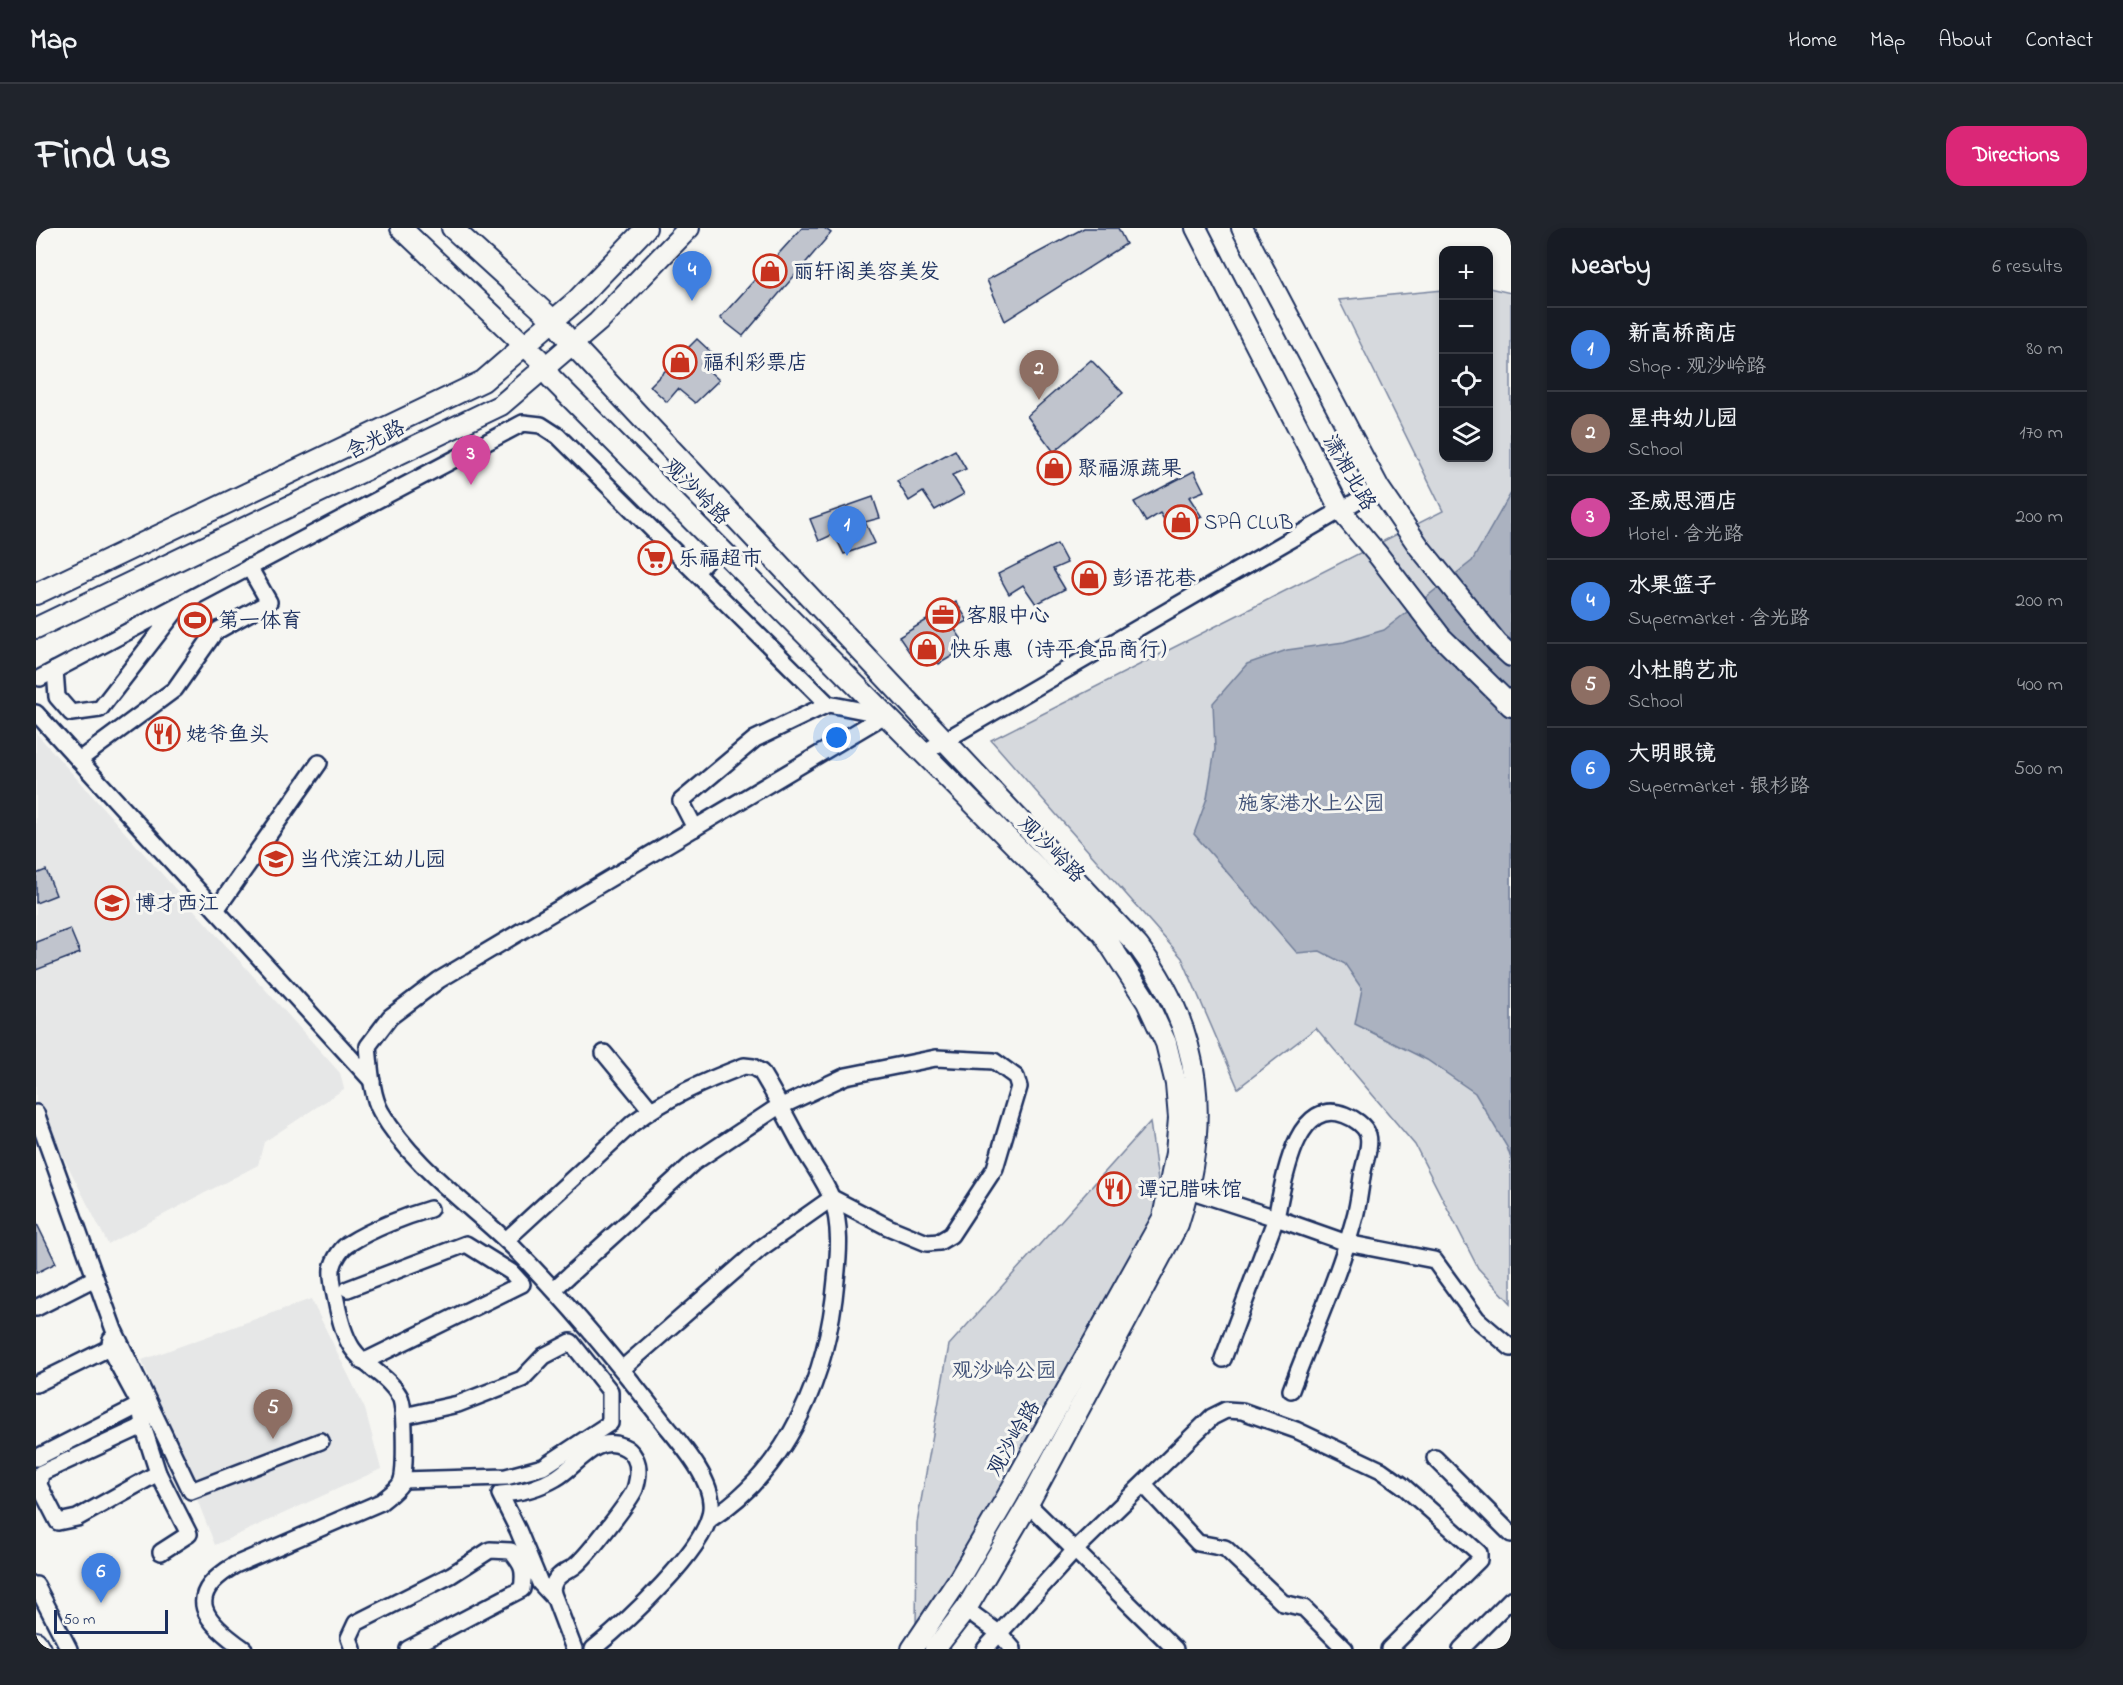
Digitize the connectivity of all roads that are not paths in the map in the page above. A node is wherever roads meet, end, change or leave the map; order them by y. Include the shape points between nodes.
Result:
1 (401, 228) edge
2 (452, 228) edge
3 (646, 228) edge
4 (689, 228) edge
5 (1196, 228) edge
6 (1242, 228) edge
7 (553, 320) junction
8 (572, 344) junction
9 (524, 345) junction
10 (544, 368) junction
11 (1378, 488) junction
12 (1341, 511) junction
13 (719, 547) junction
14 (249, 567) junction
15 (696, 572) junction
16 (36, 594) edge
17 (183, 603) junction
18 (36, 628) edge
19 (1511, 656) edge
20 (55, 670) junction
21 (40, 678) dead end
22 (828, 704) junction
23 (1511, 706) edge
24 (36, 713) edge
25 (885, 715) junction
26 (944, 741) junction
27 (923, 753) junction
28 (79, 760) junction
29 (319, 762) dead end
30 (695, 828) junction
31 (216, 910) junction
32 (604, 1053) dead end
33 (372, 1081) junction
34 (780, 1107) junction
35 (651, 1110) junction
36 (36, 1113) edge
37 (1188, 1190) junction
38 (832, 1198) junction
39 (430, 1209) dead end
40 (1275, 1218) junction
41 (506, 1240) junction
42 (1347, 1243) junction
43 (95, 1278) junction
44 (555, 1288) junction
45 (348, 1289) dead end
46 (36, 1308) edge
47 (114, 1330) junction
48 (109, 1348) junction
49 (1511, 1348) edge
50 (1223, 1359) dead end
51 (363, 1362) junction
52 (622, 1369) junction
53 (36, 1384) edge
54 (1291, 1390) dead end
55 (140, 1405) junction
56 (404, 1416) junction
57 (143, 1426) junction
58 (321, 1441) dead end
59 (36, 1458) edge
60 (1435, 1458) dead end
61 (158, 1473) junction
62 (402, 1480) junction
63 (1144, 1485) junction
64 (1028, 1504) junction
65 (709, 1520) junction
66 (1511, 1534) edge
67 (1075, 1550) junction
68 (160, 1552) dead end
69 (36, 1585) edge
70 (555, 1599) junction
71 (1511, 1599) edge
72 (966, 1608) junction
73 (1000, 1634) junction
74 (36, 1642) edge
75 (40, 1649) edge
76 (69, 1649) edge
77 (244, 1649) edge
78 (353, 1649) edge
79 (408, 1649) edge
80 (574, 1649) edge
81 (593, 1649) edge
82 (912, 1649) edge
83 (935, 1649) edge
84 (986, 1649) edge
85 (1014, 1649) edge
86 (1175, 1649) edge
87 (1346, 1649) edge
88 (1389, 1649) edge
89 (1461, 1649) edge

1 - 9 main road, 观沙岭路
2 - 7 main road, 观沙岭路
3 - 7 main road, 含光路
4 - 8 main road, 含光路
5 - 12 main road, 潇湘北路
6 - 11 main road, 潇湘北路
7 - 8 main road, 观沙岭路
7 - 9 main road, 含光路
8 - 10 main road, 含光路
8 - 26 main road, 观沙岭路
9 - 10 main road, 观沙岭路
9 - 16 main road, 含光路 via 483,381
10 - 13 main road, 观沙岭路
10 - 18 main road, 含光路 via 501,405
11 - 12 street
11 - 19 main road, 潇湘北路 via 1420,548
12 - 23 main road, 潇湘北路 via 1441,637
12 - 26 street
13 - 15 street
13 - 25 main road, 观沙岭路
14 - 15 street via 522,423 541,425 558,436
14 - 17 street
14 - 28 street via 269,602 215,632 175,689
15 - 22 street
17 - 20 street
17 - 20 street via 100,709 71,713 57,698
20 - 21 street
22 - 25 street
22 - 30 street via 755,739 681,801
24 - 28 street
25 - 27 main road, 观沙岭路
25 - 30 street
26 - 27 street
26 - 37 main road, 观沙岭路 via 1138,946 1168,992 1196,1080 1196,1151
27 - 82 main road, 观沙岭路 via 1103,934 1120,958 1166,1043 1179,1118 1162,1218 1007,1497
28 - 31 street
29 - 31 street
30 - 33 street via 439,980 390,1017 368,1046
31 - 33 street
32 - 35 street
33 - 41 street via 380,1111 409,1150
34 - 35 street via 761,1072 744,1066
34 - 38 street
34 - 38 street via 846,1076 936,1058 994,1061 1016,1077 1019,1087 995,1167 951,1235 927,1243
34 - 44 street via 693,1163
35 - 41 street
36 - 43 street
37 - 40 street
37 - 64 main road, 观沙岭路 via 1178,1224
38 - 52 street via 761,1248
38 - 65 street via 839,1252 834,1300 815,1383 778,1454 751,1486
39 - 51 street via 348,1243 332,1268 339,1317 351,1346
40 - 42 street
40 - 42 street via 1302,1130 1309,1121 1325,1113 1345,1114 1362,1125 1368,1136 1355,1218
40 - 50 street
41 - 44 street
42 - 49 street via 1434,1260 1478,1318
42 - 54 street
43 - 46 street
43 - 47 street
44 - 52 street
45 - 51 street via 466,1244 511,1272 522,1284
47 - 48 street
47 - 58 street via 191,1491
48 - 53 street
48 - 55 street
51 - 56 street via 391,1384 401,1399
52 - 65 street via 706,1482 711,1500
55 - 57 street
55 - 59 street
56 - 62 street
56 - 62 street via 458,1404 522,1379 544,1356 571,1342 610,1391 610,1423 543,1467 506,1477
57 - 61 street
57 - 61 street via 41,1473 39,1485 57,1522 77,1518
60 - 66 street
61 - 68 street via 189,1534
62 - 77 street via 381,1502 235,1565 207,1587 204,1606 208,1616
63 - 67 street
63 - 87 street via 1198,1543 1225,1548 1283,1603 1304,1608
63 - 88 street via 1212,1417 1226,1410 1242,1411 1296,1430 1388,1475 1480,1556
64 - 67 street
64 - 72 main road, 观沙岭路
65 - 81 street via 672,1575
67 - 73 street
67 - 86 street
69 - 76 street
70 - 70 street via 552,1592 556,1579 577,1565 635,1489 639,1468 627,1448 615,1443 594,1447 554,1479 519,1493 500,1494 540,1583
70 - 80 street
71 - 89 street
72 - 73 street
72 - 83 main road, 观沙岭路
73 - 84 street
73 - 85 street
74 - 75 main road
78 - 79 street via 349,1638 357,1623 451,1575 490,1550 511,1551 522,1563 522,1589

